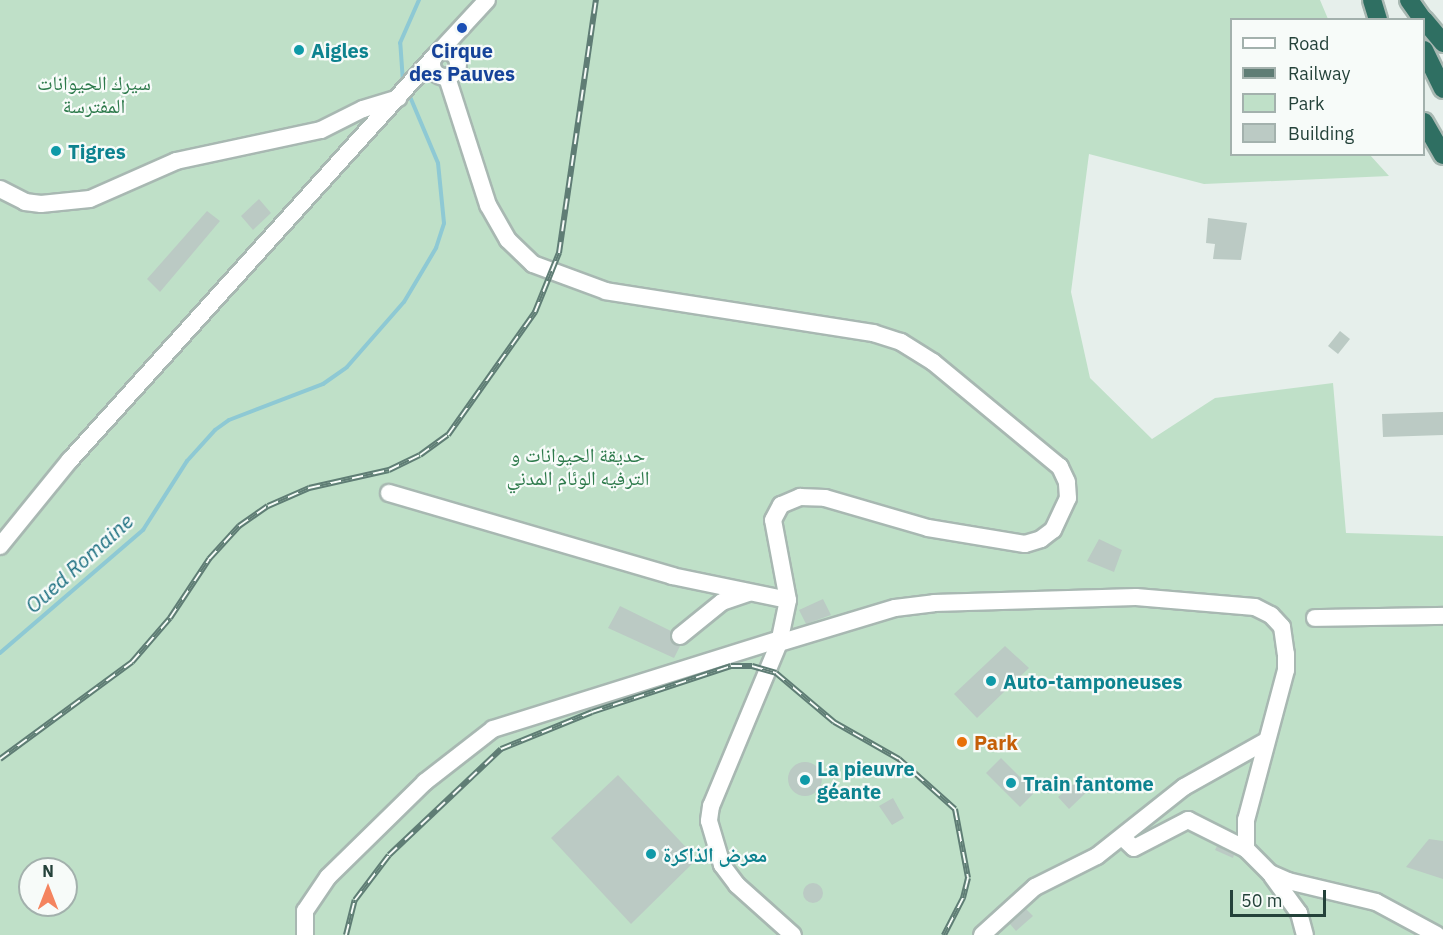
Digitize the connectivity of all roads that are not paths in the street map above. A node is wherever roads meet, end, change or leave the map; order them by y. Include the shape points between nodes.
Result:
1 (1372, 0) edge
2 (1404, 0) edge
3 (1409, 0) edge
4 (484, 3) edge
5 (1377, 18) edge
6 (1410, 18) edge
7 (1422, 18) edge
8 (1425, 22) edge
9 (1443, 44) edge
10 (1425, 52) edge
11 (436, 55) junction
12 (458, 61) junction
13 (447, 77) junction
14 (1443, 88) edge
15 (399, 98) junction
16 (1425, 124) edge
17 (1443, 155) edge
18 (0, 189) edge
19 (389, 493) dead end
20 (0, 546) edge
21 (749, 592) junction
22 (788, 600) junction
23 (1443, 616) edge
24 (1315, 618) dead end
25 (680, 636) dead end
26 (780, 641) junction
27 (1266, 741) junction
28 (1122, 837) junction
29 (1246, 849) junction
30 (1270, 873) junction
31 (1299, 913) junction
32 (305, 935) edge
33 (792, 935) edge
34 (982, 935) edge
35 (1296, 935) edge
36 (1305, 935) edge
37 (1437, 935) edge

1 - 5 highway
2 - 6 highway
3 - 7 highway
4 - 11 lane
4 - 12 lane via 463,39
8 - 9 highway
10 - 14 highway
11 - 12 lane via 450,51
11 - 13 lane via 436,74
11 - 15 lane
12 - 13 lane via 455,73
13 - 22 lane via 488,205 508,240 533,264 606,291 873,333 902,342 933,362 1060,466 1068,498 1053,530 1041,539 1025,543 928,528 825,498 800,497 781,504 773,520
15 - 18 lane via 363,109 321,130 186,158 90,199 41,204 25,202
15 - 20 lane via 70,460
16 - 17 highway
19 - 21 lane via 672,576
21 - 22 lane
21 - 25 lane via 722,602
22 - 26 lane
23 - 24 lane
26 - 27 lane via 895,608 934,603 1136,597 1239,604 1282,627 1287,654
26 - 32 lane via 493,729 425,782 328,876 305,911
26 - 33 lane via 711,806 710,821 722,865 757,906
27 - 28 lane via 1184,787
27 - 29 lane via 1246,820
28 - 29 lane via 1134,848 1188,820
28 - 34 lane via 1097,856 1035,887
29 - 30 lane
30 - 31 lane
30 - 37 lane via 1319,891 1376,902
31 - 35 lane
31 - 36 lane

